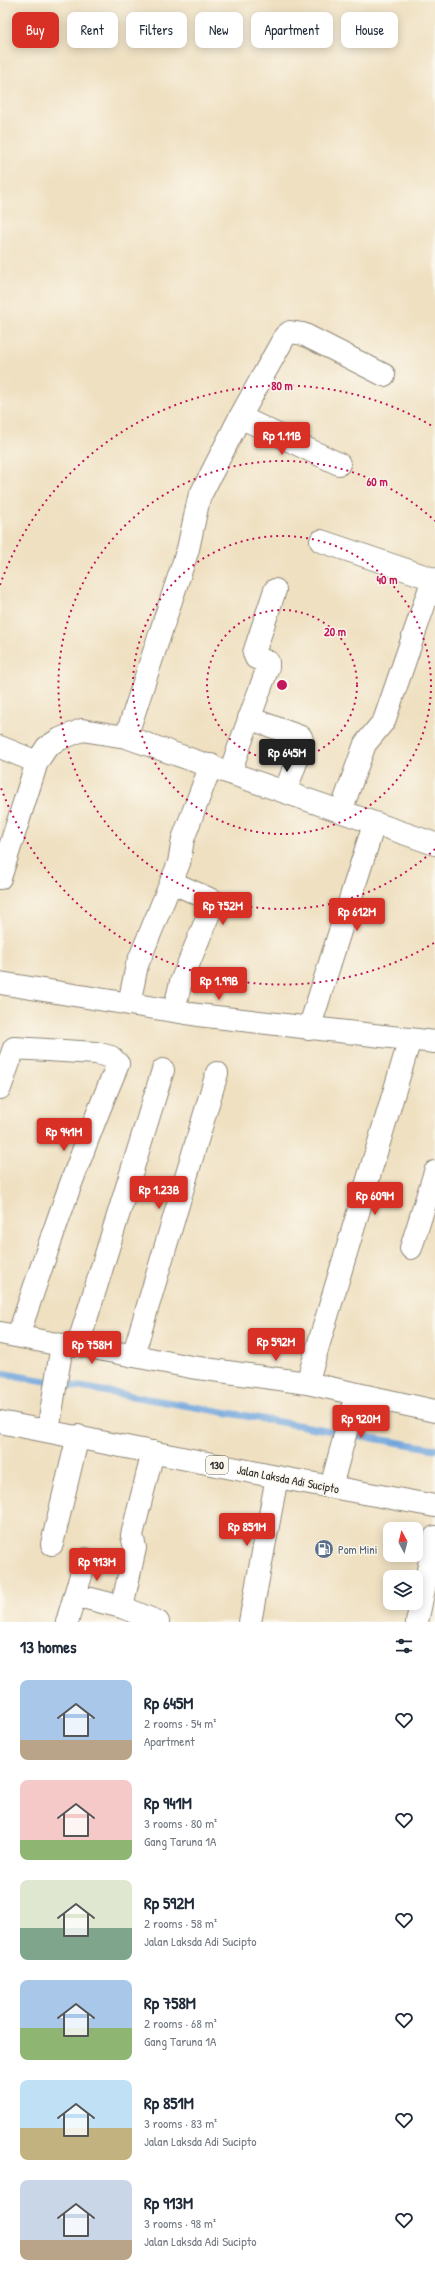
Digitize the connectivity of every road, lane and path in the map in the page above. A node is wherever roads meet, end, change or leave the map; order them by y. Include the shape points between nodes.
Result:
1 (384, 375) dead end
2 (240, 417) junction
3 (339, 464) dead end
4 (321, 541) dead end
5 (434, 579) edge
6 (275, 590) dead end
7 (249, 718) junction
8 (126, 737) junction
9 (0, 747) edge
10 (37, 762) junction
11 (221, 768) junction
12 (286, 790) junction
13 (341, 811) junction
14 (374, 824) junction
15 (435, 844) edge
16 (0, 878) edge
17 (171, 882) junction
18 (0, 984) edge
19 (129, 1004) junction
20 (174, 1011) junction
21 (309, 1029) junction
22 (410, 1039) junction
23 (435, 1042) edge
24 (7, 1048) edge
25 (163, 1070) dead end
26 (217, 1073) dead end
27 (0, 1088) edge
28 (435, 1172) edge
29 (411, 1248) dead end
30 (9, 1334) edge
31 (67, 1351) junction
32 (133, 1356) junction
33 (308, 1383) junction
34 (356, 1394) junction
35 (435, 1411) edge
36 (0, 1422) edge
37 (48, 1431) junction
38 (78, 1436) junction
39 (153, 1452) junction
40 (277, 1477) junction
41 (331, 1487) junction
42 (435, 1506) edge
43 (435, 1537) edge
44 (52, 1544) dead end
45 (86, 1559) dead end
46 (75, 1595) junction
47 (122, 1607) junction
48 (67, 1622) edge
49 (158, 1622) edge
50 (250, 1622) edge
51 (417, 1622) edge

1 - 2 street via 303,334 290,332 285,336
2 - 3 street
2 - 8 street via 199,498 188,549
4 - 5 street
5 - 13 street via 384,720 365,744
6 - 7 street via 254,653 256,658 268,662 268,667
7 - 11 street
7 - 12 street via 301,737 303,743
8 - 10 street via 82,730 47,747
8 - 11 street
9 - 10 street
10 - 16 street
11 - 12 street
11 - 17 street via 183,839 180,859
12 - 13 street
13 - 14 street
14 - 15 street
14 - 21 street
17 - 19 street via 137,965
17 - 20 street via 214,901 181,982
18 - 19 street
19 - 20 street
20 - 21 street
21 - 22 street
22 - 23 street
22 - 33 street
24 - 27 street
24 - 30 street via 96,1052 111,1057 118,1064
25 - 31 street via 81,1329
26 - 32 street
28 - 29 street
30 - 31 street
31 - 32 street
31 - 37 street
32 - 33 street via 191,1367
33 - 34 street
34 - 35 street
34 - 41 street
36 - 37 street, Jalan Laksda Adi Sucipto / 130
37 - 38 street, Jalan Laksda Adi Sucipto / 130
38 - 39 street, Jalan Laksda Adi Sucipto / 130
38 - 44 street
39 - 40 street, Jalan Laksda Adi Sucipto / 130
39 - 47 street via 132,1535 135,1548
40 - 41 street, Jalan Laksda Adi Sucipto / 130
40 - 50 street
41 - 42 street, Jalan Laksda Adi Sucipto / 130
43 - 51 street
45 - 46 street
46 - 47 street
46 - 48 street
47 - 49 street

